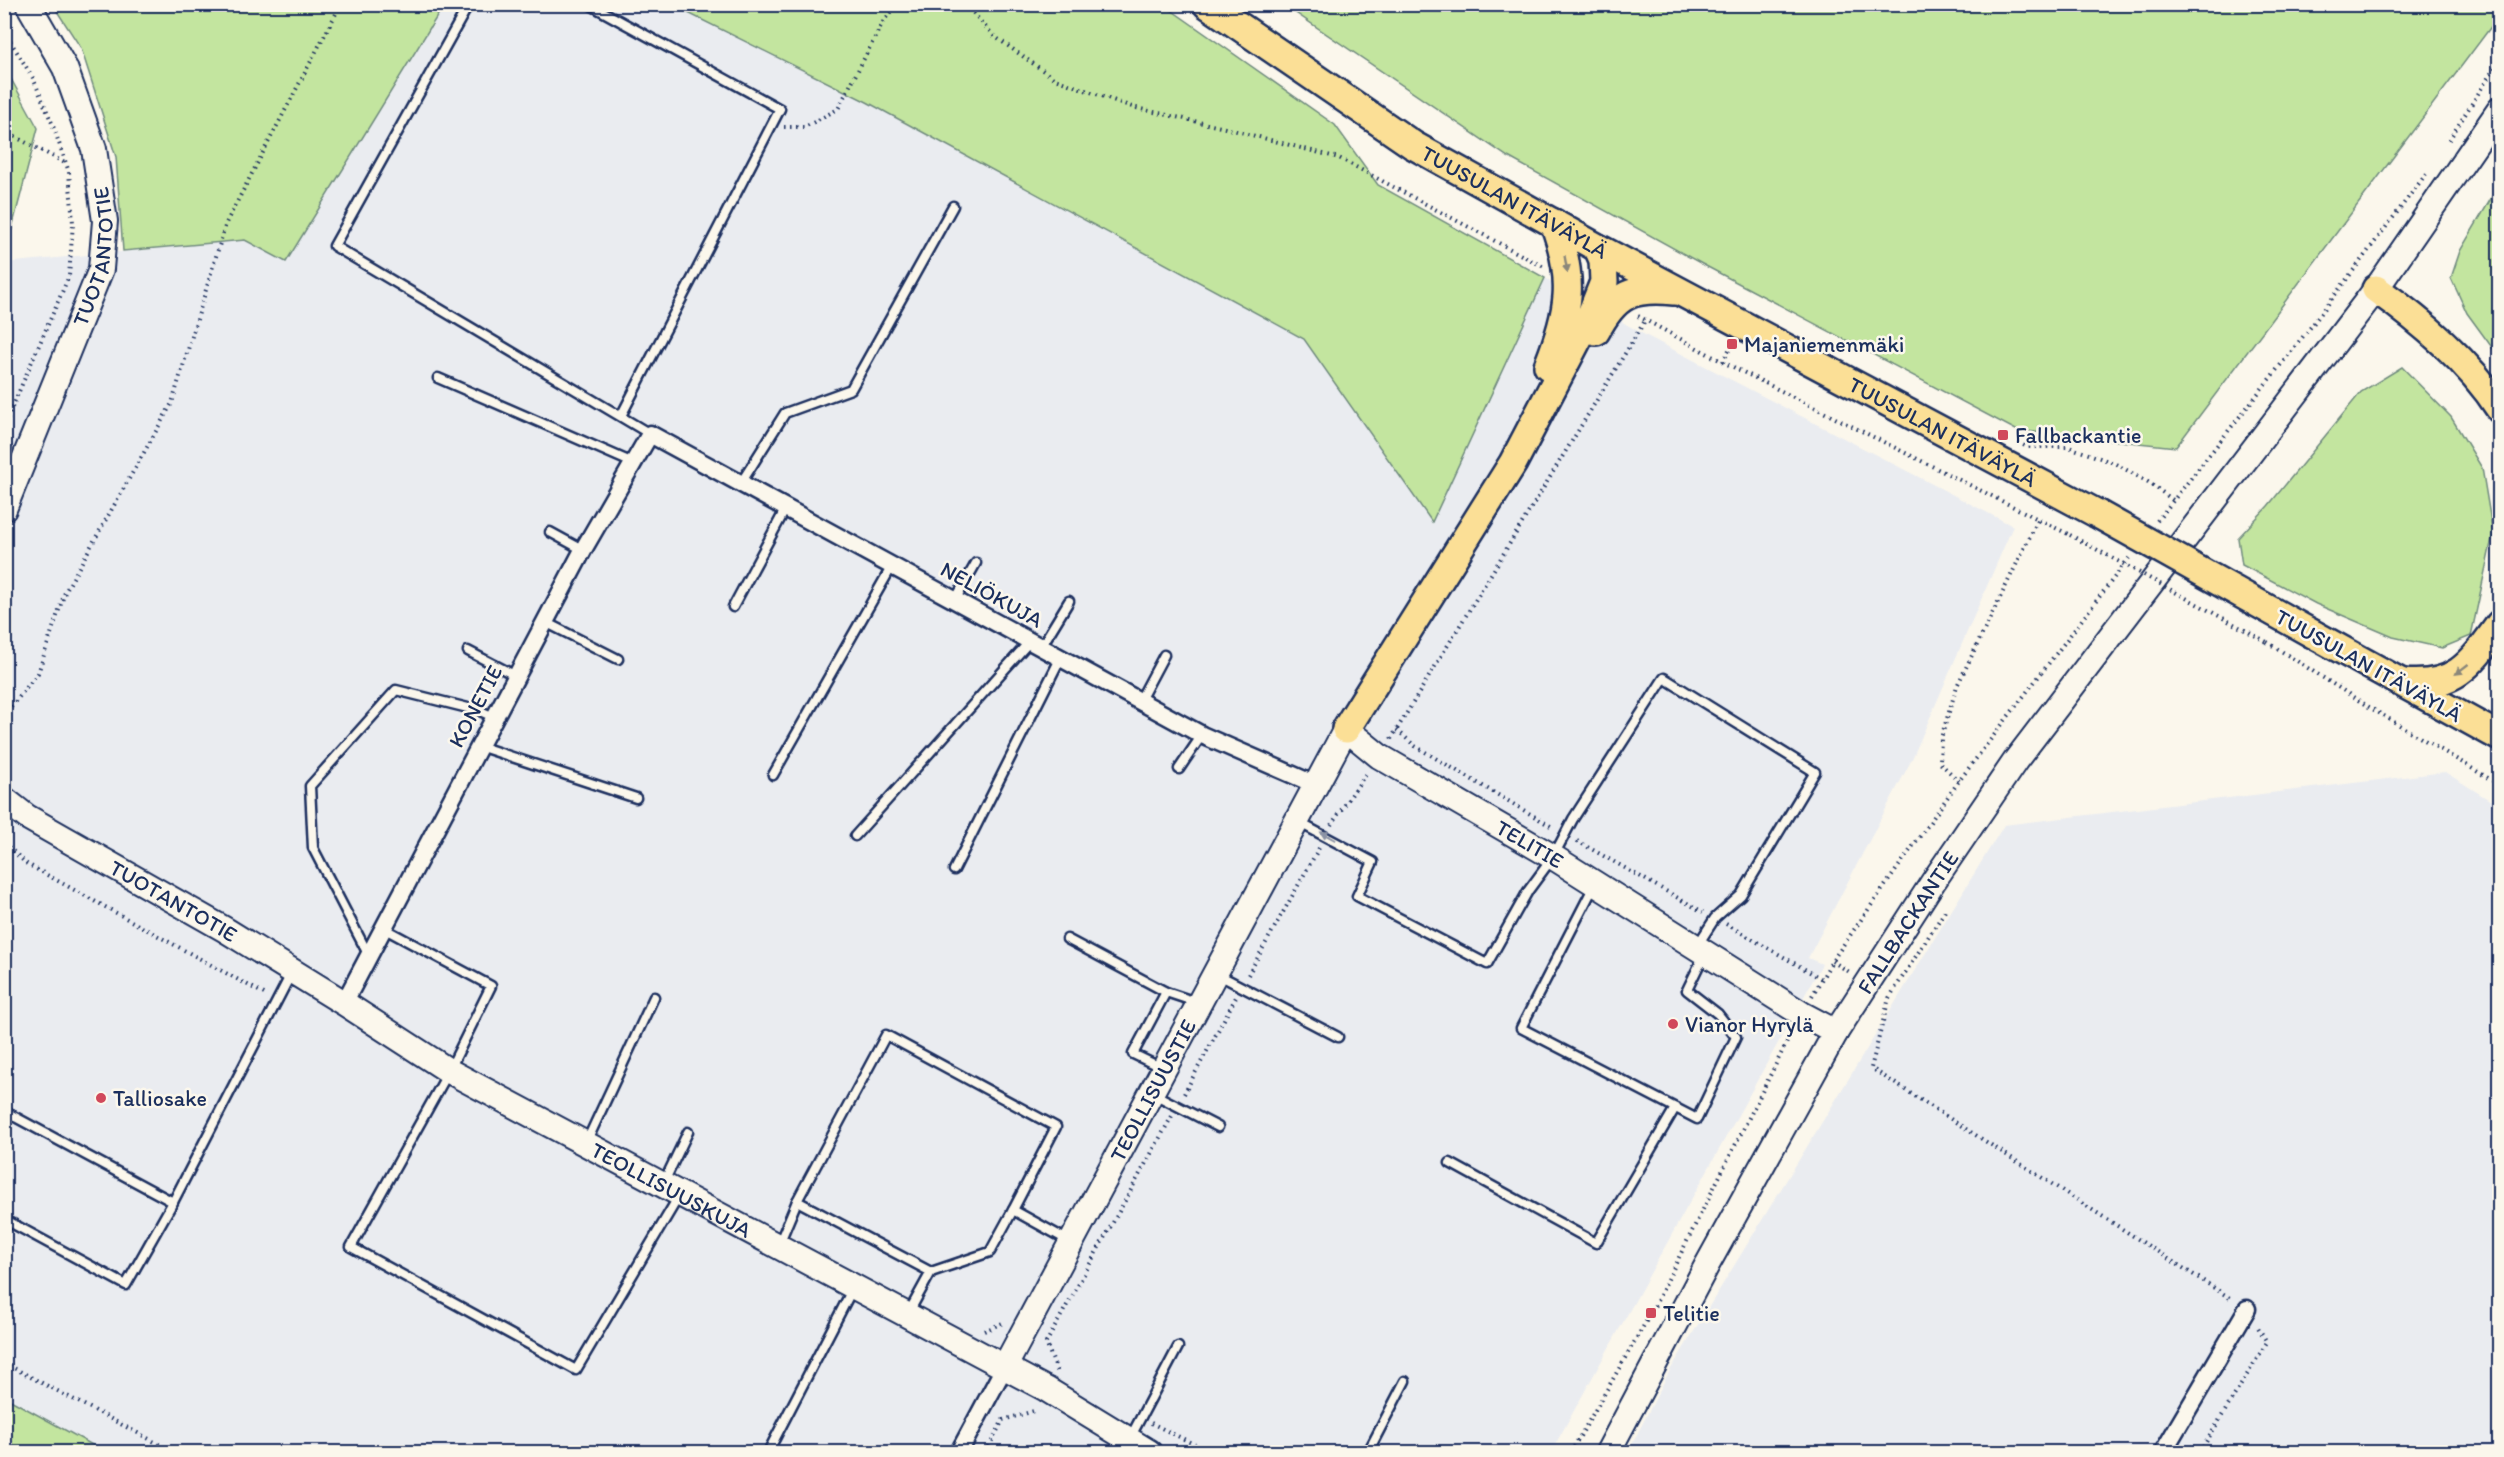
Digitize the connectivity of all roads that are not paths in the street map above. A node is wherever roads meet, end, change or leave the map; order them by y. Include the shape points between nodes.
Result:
1 (28, 4) edge
2 (469, 4) edge
3 (589, 4) edge
4 (1207, 4) edge
5 (2499, 109) edge
6 (953, 206) dead end
7 (1554, 223) junction
8 (1598, 248) junction
9 (2376, 289) junction
10 (1681, 292) junction
11 (438, 378) dead end
12 (2499, 409) edge
13 (621, 416) junction
14 (650, 434) junction
15 (633, 463) junction
16 (741, 483) junction
17 (1487, 504) junction
18 (786, 508) junction
19 (4, 509) edge
20 (550, 532) dead end
21 (583, 549) junction
22 (976, 562) dead end
23 (892, 566) junction
24 (955, 600) junction
25 (1069, 602) dead end
26 (733, 607) dead end
27 (545, 622) junction
28 (2499, 624) edge
29 (1036, 644) junction
30 (468, 651) dead end
31 (1164, 655) dead end
32 (1061, 657) junction
33 (618, 659) dead end
34 (516, 676) junction
35 (2399, 682) junction
36 (1140, 700) junction
37 (494, 717) junction
38 (1346, 729) junction
39 (1202, 735) junction
40 (2499, 737) edge
41 (479, 746) junction
42 (1179, 769) dead end
43 (773, 775) dead end
44 (1316, 785) junction
45 (636, 798) dead end
46 (4, 799) edge
47 (1298, 821) junction
48 (855, 836) dead end
49 (1553, 857) junction
50 (954, 870) dead end
51 (1596, 884) junction
52 (382, 927) junction
53 (1068, 939) dead end
54 (1701, 950) junction
55 (368, 954) junction
56 (293, 971) junction
57 (1216, 974) junction
58 (1166, 992) junction
59 (654, 997) dead end
60 (344, 1003) junction
61 (1200, 1003) junction
62 (1836, 1032) junction
63 (1338, 1037) dead end
64 (1163, 1068) junction
65 (449, 1071) junction
66 (1151, 1093) junction
67 (1675, 1108) junction
68 (4, 1111) edge
69 (1218, 1127) dead end
70 (688, 1132) dead end
71 (586, 1143) junction
72 (1450, 1163) dead end
73 (671, 1189) junction
74 (797, 1201) junction
75 (173, 1202) junction
76 (1013, 1210) junction
77 (4, 1219) edge
78 (1070, 1241) junction
79 (778, 1246) junction
80 (931, 1272) junction
81 (854, 1287) junction
82 (2247, 1309) road end
83 (908, 1314) junction
84 (1178, 1347) dead end
85 (1004, 1368) junction
86 (1406, 1381) dead end
87 (1139, 1449) edge
88 (768, 1452) edge
89 (959, 1452) edge
90 (1368, 1452) edge
91 (1608, 1452) edge
92 (2163, 1452) edge

1 - 19 street, TUOTANTOTIE via 65,68 87,128 105,221 101,269
2 - 13 lane via 334,246
3 - 13 lane via 780,109
4 - 7 main road, TUUSULAN ITÄVÄYLÄ via 1413,145
5 - 9 street, FALLBACKANTIE
6 - 16 lane via 851,388 785,413
7 - 8 main road, TUUSULAN ITÄVÄYLÄ
7 -> 17 main road via 1569,280 1560,336
8 - 10 main road, TUUSULAN ITÄVÄYLÄ
8 - 17 main road via 1604,260 1604,282 1592,312 1513,463
9 - 12 main road via 2460,359
9 - 62 street, FALLBACKANTIE via 2016,760
10 - 17 main road via 1634,291 1609,311 1520,465
10 - 35 main road, TUUSULAN ITÄVÄYLÄ, bridge via 2096,513
11 - 15 lane
13 - 14 lane
14 - 15 street, KONETIE
14 - 16 street, NELIÖKUJA
15 - 21 street, KONETIE
16 - 18 street, NELIÖKUJA
17 - 38 main road
18 - 23 street, NELIÖKUJA
18 - 26 lane
20 - 21 lane
21 - 27 street, KONETIE
22 - 24 lane
23 - 24 street, NELIÖKUJA
23 - 43 lane
24 - 29 street, NELIÖKUJA
25 - 29 lane
27 - 33 lane
27 - 34 street, KONETIE
28 -> 35 main road via 2477,656 2460,671 2441,682
29 - 32 street, NELIÖKUJA
29 - 48 lane
30 - 34 lane
31 - 36 lane
32 - 36 street, NELIÖKUJA
32 - 50 lane
34 - 37 street, KONETIE
35 - 40 main road, TUUSULAN ITÄVÄYLÄ
36 - 39 street, NELIÖKUJA
37 - 41 street, KONETIE
37 - 55 lane via 396,690 310,786 313,848
38 - 44 street, TEOLLISUUSTIE
38 - 49 street, TELITIE via 1378,756
39 - 42 lane
39 - 44 street, NELIÖKUJA
41 - 45 lane
41 - 52 street, KONETIE
44 - 47 street, TEOLLISUUSTIE
46 - 56 street, TUOTANTOTIE via 27,817
49 -> 47 lane via 1528,891 1487,964 1357,896 1373,862
47 - 57 street, TEOLLISUUSTIE
49 - 51 street, TELITIE
49 - 54 lane via 1664,678 1815,772 1741,895 1715,918
51 - 54 street, TELITIE
51 - 67 lane via 1521,1028
52 - 55 street, KONETIE
52 - 65 lane via 491,986
53 - 58 lane
54 - 62 street, TELITIE
54 - 67 lane via 1687,990 1718,1014 1736,1037 1697,1119
55 - 60 street, KONETIE
56 - 60 street, TUOTANTOTIE
56 - 75 lane
57 - 61 street, TEOLLISUUSTIE
57 - 63 lane
58 - 61 lane
58 - 64 lane via 1133,1054
59 - 71 lane
60 - 65 street, TEOLLISUUSKUJA
61 - 64 street, TEOLLISUUSTIE
62 - 91 street, FALLBACKANTIE
64 - 66 street, TEOLLISUUSTIE
65 - 71 street, TEOLLISUUSKUJA
65 - 73 lane via 351,1247 576,1370
66 - 69 lane
66 - 78 street, TEOLLISUUSTIE
67 - 72 lane via 1596,1243
68 - 75 lane
70 - 73 lane
71 - 73 street, TEOLLISUUSKUJA
73 - 79 street, TEOLLISUUSKUJA
74 - 76 lane via 886,1035 1056,1127
74 - 79 lane
74 - 80 lane
75 - 77 lane via 126,1285
76 - 78 lane
76 - 80 lane via 990,1252
78 - 85 street, TEOLLISUUSTIE
79 - 81 street, TEOLLISUUSKUJA
80 - 83 lane
81 - 83 street, TEOLLISUUSKUJA
81 - 88 lane
82 - 92 street
83 - 85 street, TEOLLISUUSKUJA
84 - 87 lane
85 - 87 street via 1046,1389
85 - 89 street, TEOLLISUUSTIE
86 - 90 lane

